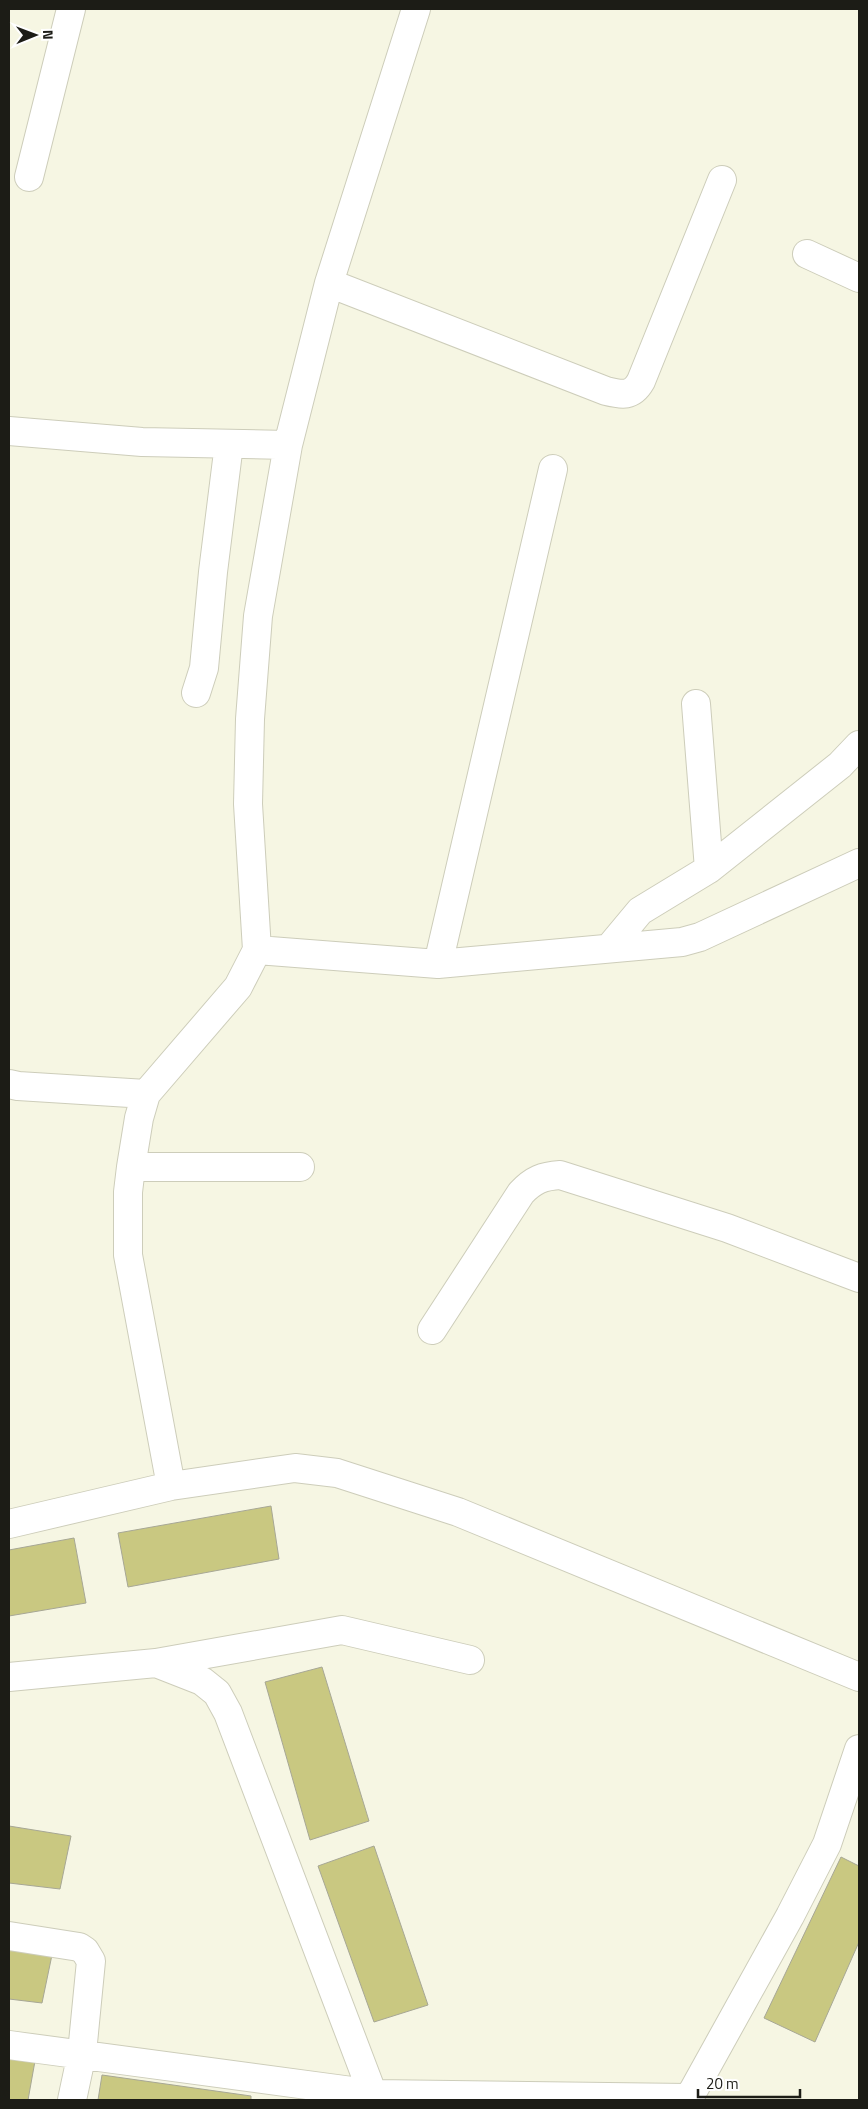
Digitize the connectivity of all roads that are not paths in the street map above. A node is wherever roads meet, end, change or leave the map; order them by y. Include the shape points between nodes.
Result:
1 (71, 9) edge
2 (416, 9) edge
3 (29, 177) dead end
4 (722, 180) dead end
5 (807, 254) dead end
6 (859, 278) edge
7 (329, 283) junction
8 (9, 432) edge
9 (229, 444) junction
10 (288, 445) junction
11 (553, 469) dead end
12 (196, 693) dead end
13 (696, 704) dead end
14 (859, 745) edge
15 (859, 864) edge
16 (709, 869) junction
17 (610, 947) junction
18 (257, 950) junction
19 (438, 964) junction
20 (9, 1084) edge
21 (146, 1094) junction
22 (131, 1167) junction
23 (300, 1167) dead end
24 (859, 1278) edge
25 (432, 1330) dead end
26 (171, 1486) junction
27 (9, 1524) edge
28 (470, 1660) dead end
29 (156, 1662) junction
30 (9, 1677) edge
31 (859, 1677) edge
32 (859, 1749) edge
33 (9, 1936) edge
34 (9, 2045) edge
35 (82, 2053) junction
36 (375, 2097) edge
37 (688, 2099) edge
38 (72, 2100) edge

1 - 3 street
2 - 7 street
4 - 7 street via 641,381 629,394 606,391
5 - 6 street
7 - 10 street
8 - 9 street via 142,442
9 - 10 street
9 - 12 street via 204,668
10 - 18 street via 258,616 250,719 248,804
11 - 19 street
13 - 16 street
14 - 16 street via 840,765
15 - 17 street via 700,937 682,942
16 - 17 street via 640,911
17 - 19 street
18 - 19 street
18 - 21 street via 238,987
20 - 21 street
21 - 22 street
22 - 23 street
22 - 26 street via 128,1255
24 - 25 street via 727,1228 560,1174 543,1176 522,1193
26 - 27 street
26 - 31 street via 295,1468 336,1473 458,1512
28 - 29 street via 342,1630
29 - 30 street
29 - 36 street via 202,1681 217,1693 228,1713
32 - 37 street via 827,1844
33 - 35 street via 79,1947 85,1951 91,1961
34 - 35 street
35 - 36 street
35 - 38 street
36 - 37 street

